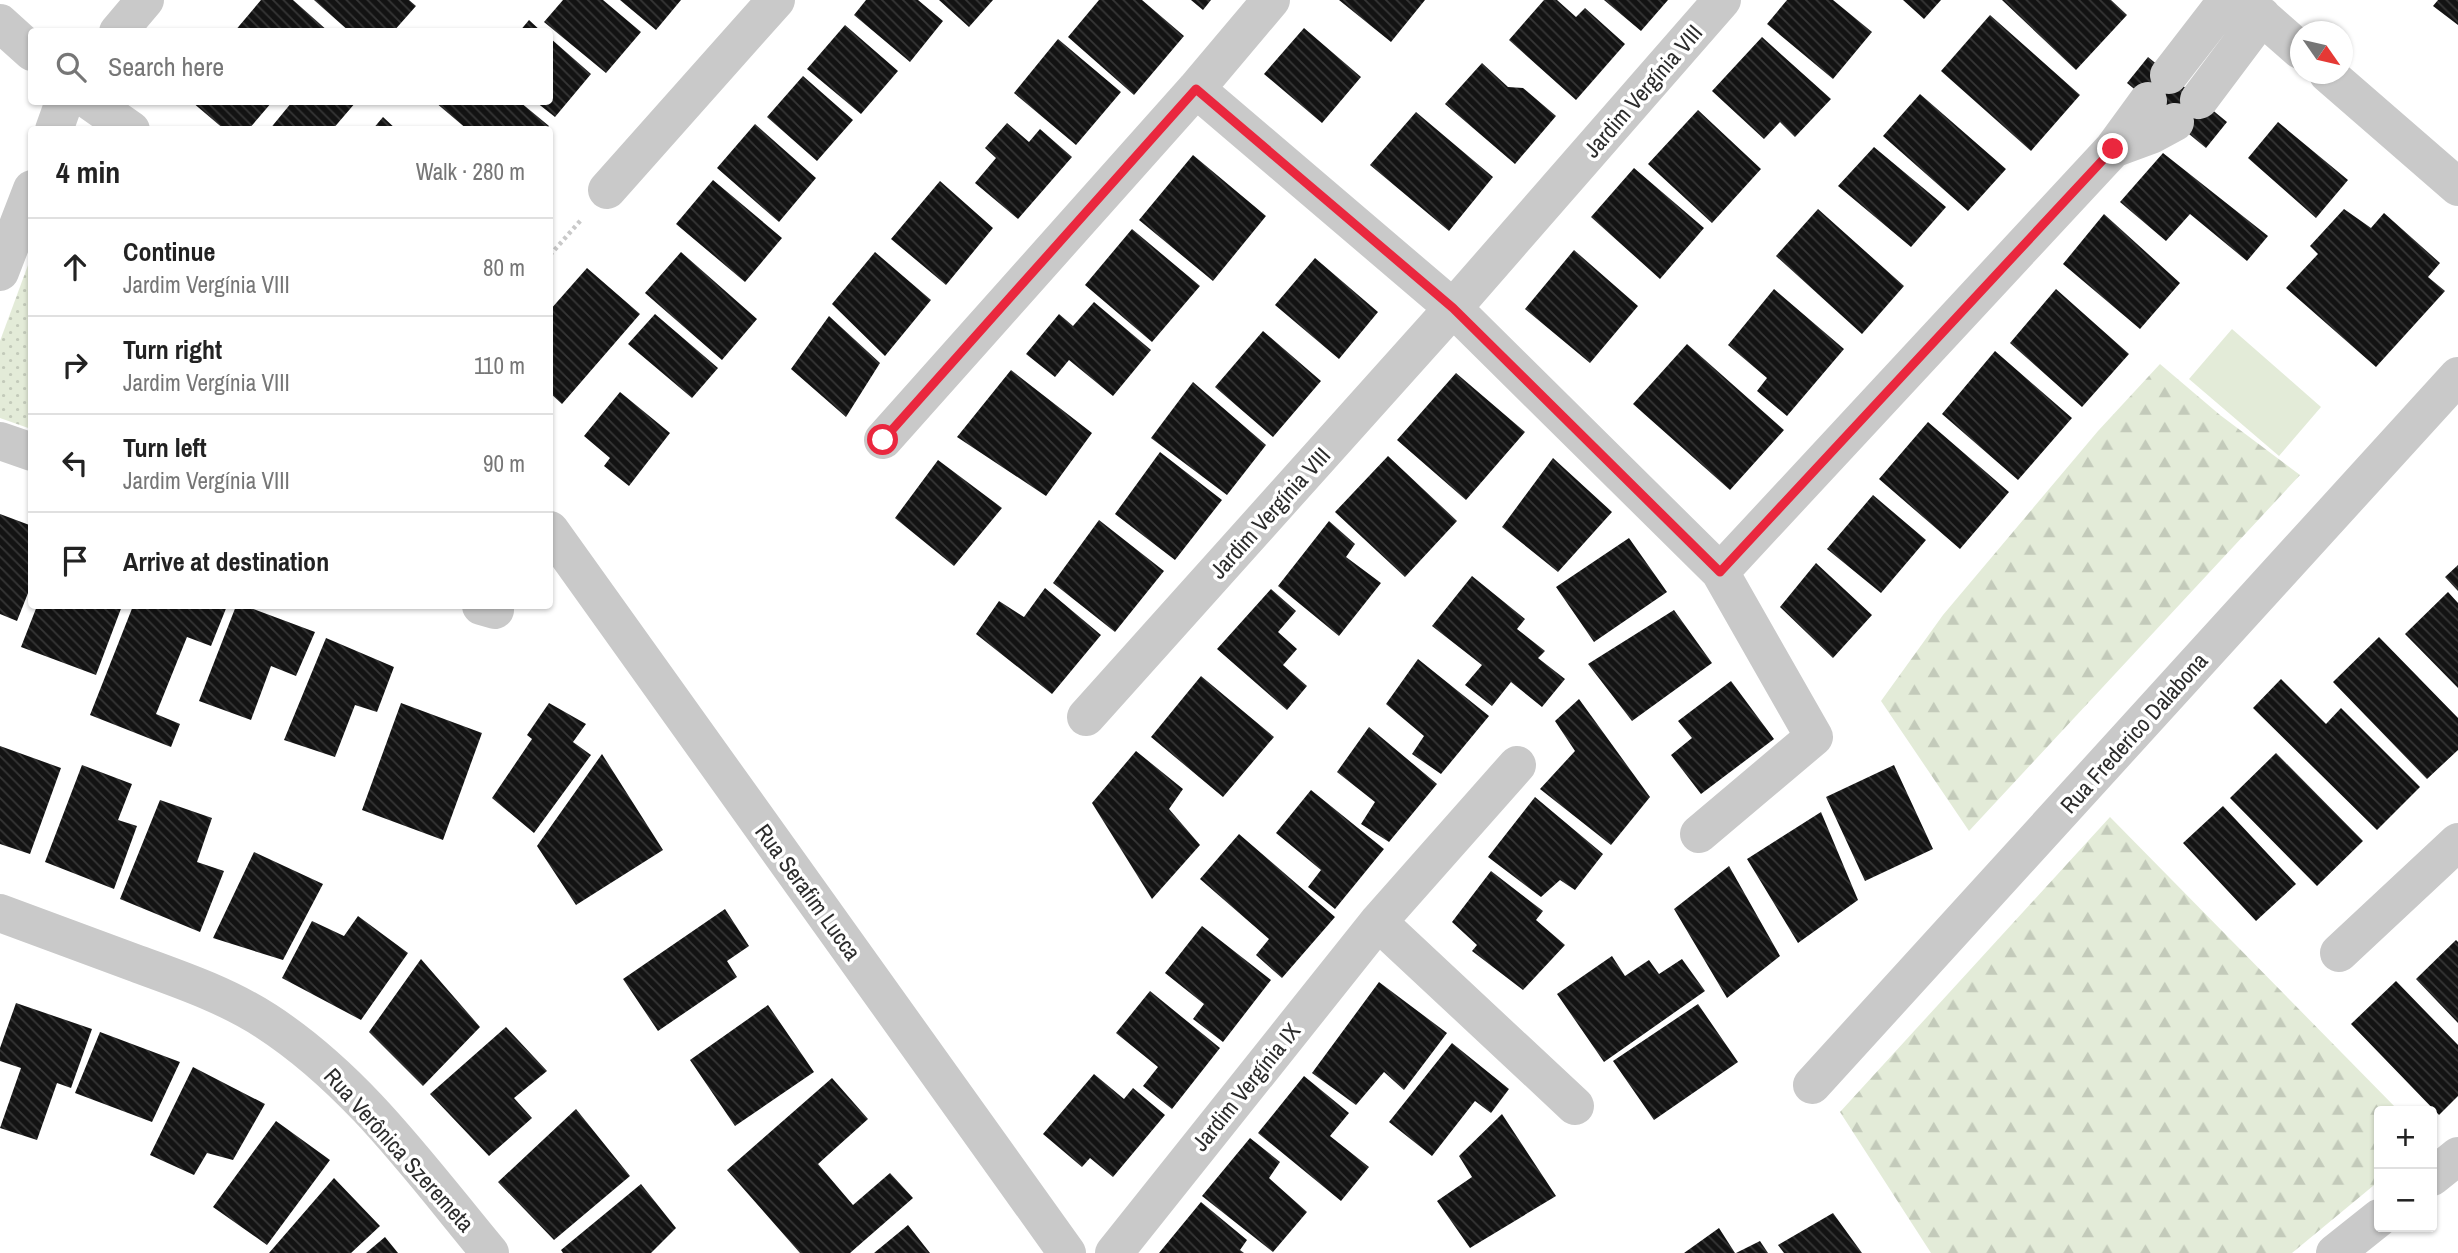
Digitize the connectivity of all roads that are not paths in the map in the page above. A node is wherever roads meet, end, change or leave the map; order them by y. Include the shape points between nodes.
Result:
1 (145, 0) edge
2 (776, 0) edge
3 (1271, 0) edge
4 (1722, 0) edge
5 (2227, 0) edge
6 (2253, 8) edge
7 (0, 23) edge
8 (121, 28) edge
9 (2290, 40) edge
10 (28, 48) edge
11 (2340, 84) edge
12 (1196, 89) junction
13 (2173, 99) junction
14 (63, 105) edge
15 (95, 105) edge
16 (55, 126) edge
17 (125, 126) edge
18 (2458, 187) edge
19 (607, 190) road end
20 (28, 198) edge
21 (0, 272) edge
22 (1453, 308) junction
23 (2457, 380) edge
24 (883, 440) dead end
25 (0, 441) edge
26 (28, 451) edge
27 (553, 534) edge
28 (1720, 572) junction
29 (1086, 717) dead end
30 (1517, 765) dead end
31 (1699, 834) dead end
32 (2458, 842) edge
33 (0, 913) edge
34 (1378, 922) junction
35 (2339, 953) dead end
36 (1812, 1084) dead end
37 (1575, 1106) dead end
38 (2458, 1156) edge
39 (2437, 1173) edge
40 (2374, 1222) edge
41 (490, 1253) edge
42 (1067, 1253) edge
43 (1114, 1253) edge
44 (2335, 1253) edge

1 - 8 street
2 - 19 street
3 - 12 street
4 - 22 street, Jardim Vergínia VIII
5 - 13 street
6 - 9 street
6 - 13 street
7 - 10 street
11 - 18 street
12 - 22 street
12 - 24 street
13 - 28 street via 2113,149
14 - 16 street
15 - 17 street
20 - 21 street
22 - 28 street
22 - 29 street, Jardim Vergínia VIII
23 - 36 street, Rua Frederico Dalabona
25 - 26 street
27 - 42 street, Rua Serafim Lucca
28 - 31 street via 1814,737
30 - 34 street, Jardim Vergínia IX
32 - 35 street
33 - 41 street, Rua Verônica Szeremeta via 183,980 264,1020 344,1082
34 - 37 street
34 - 43 street, Jardim Vergínia IX
38 - 39 street
40 - 44 street

